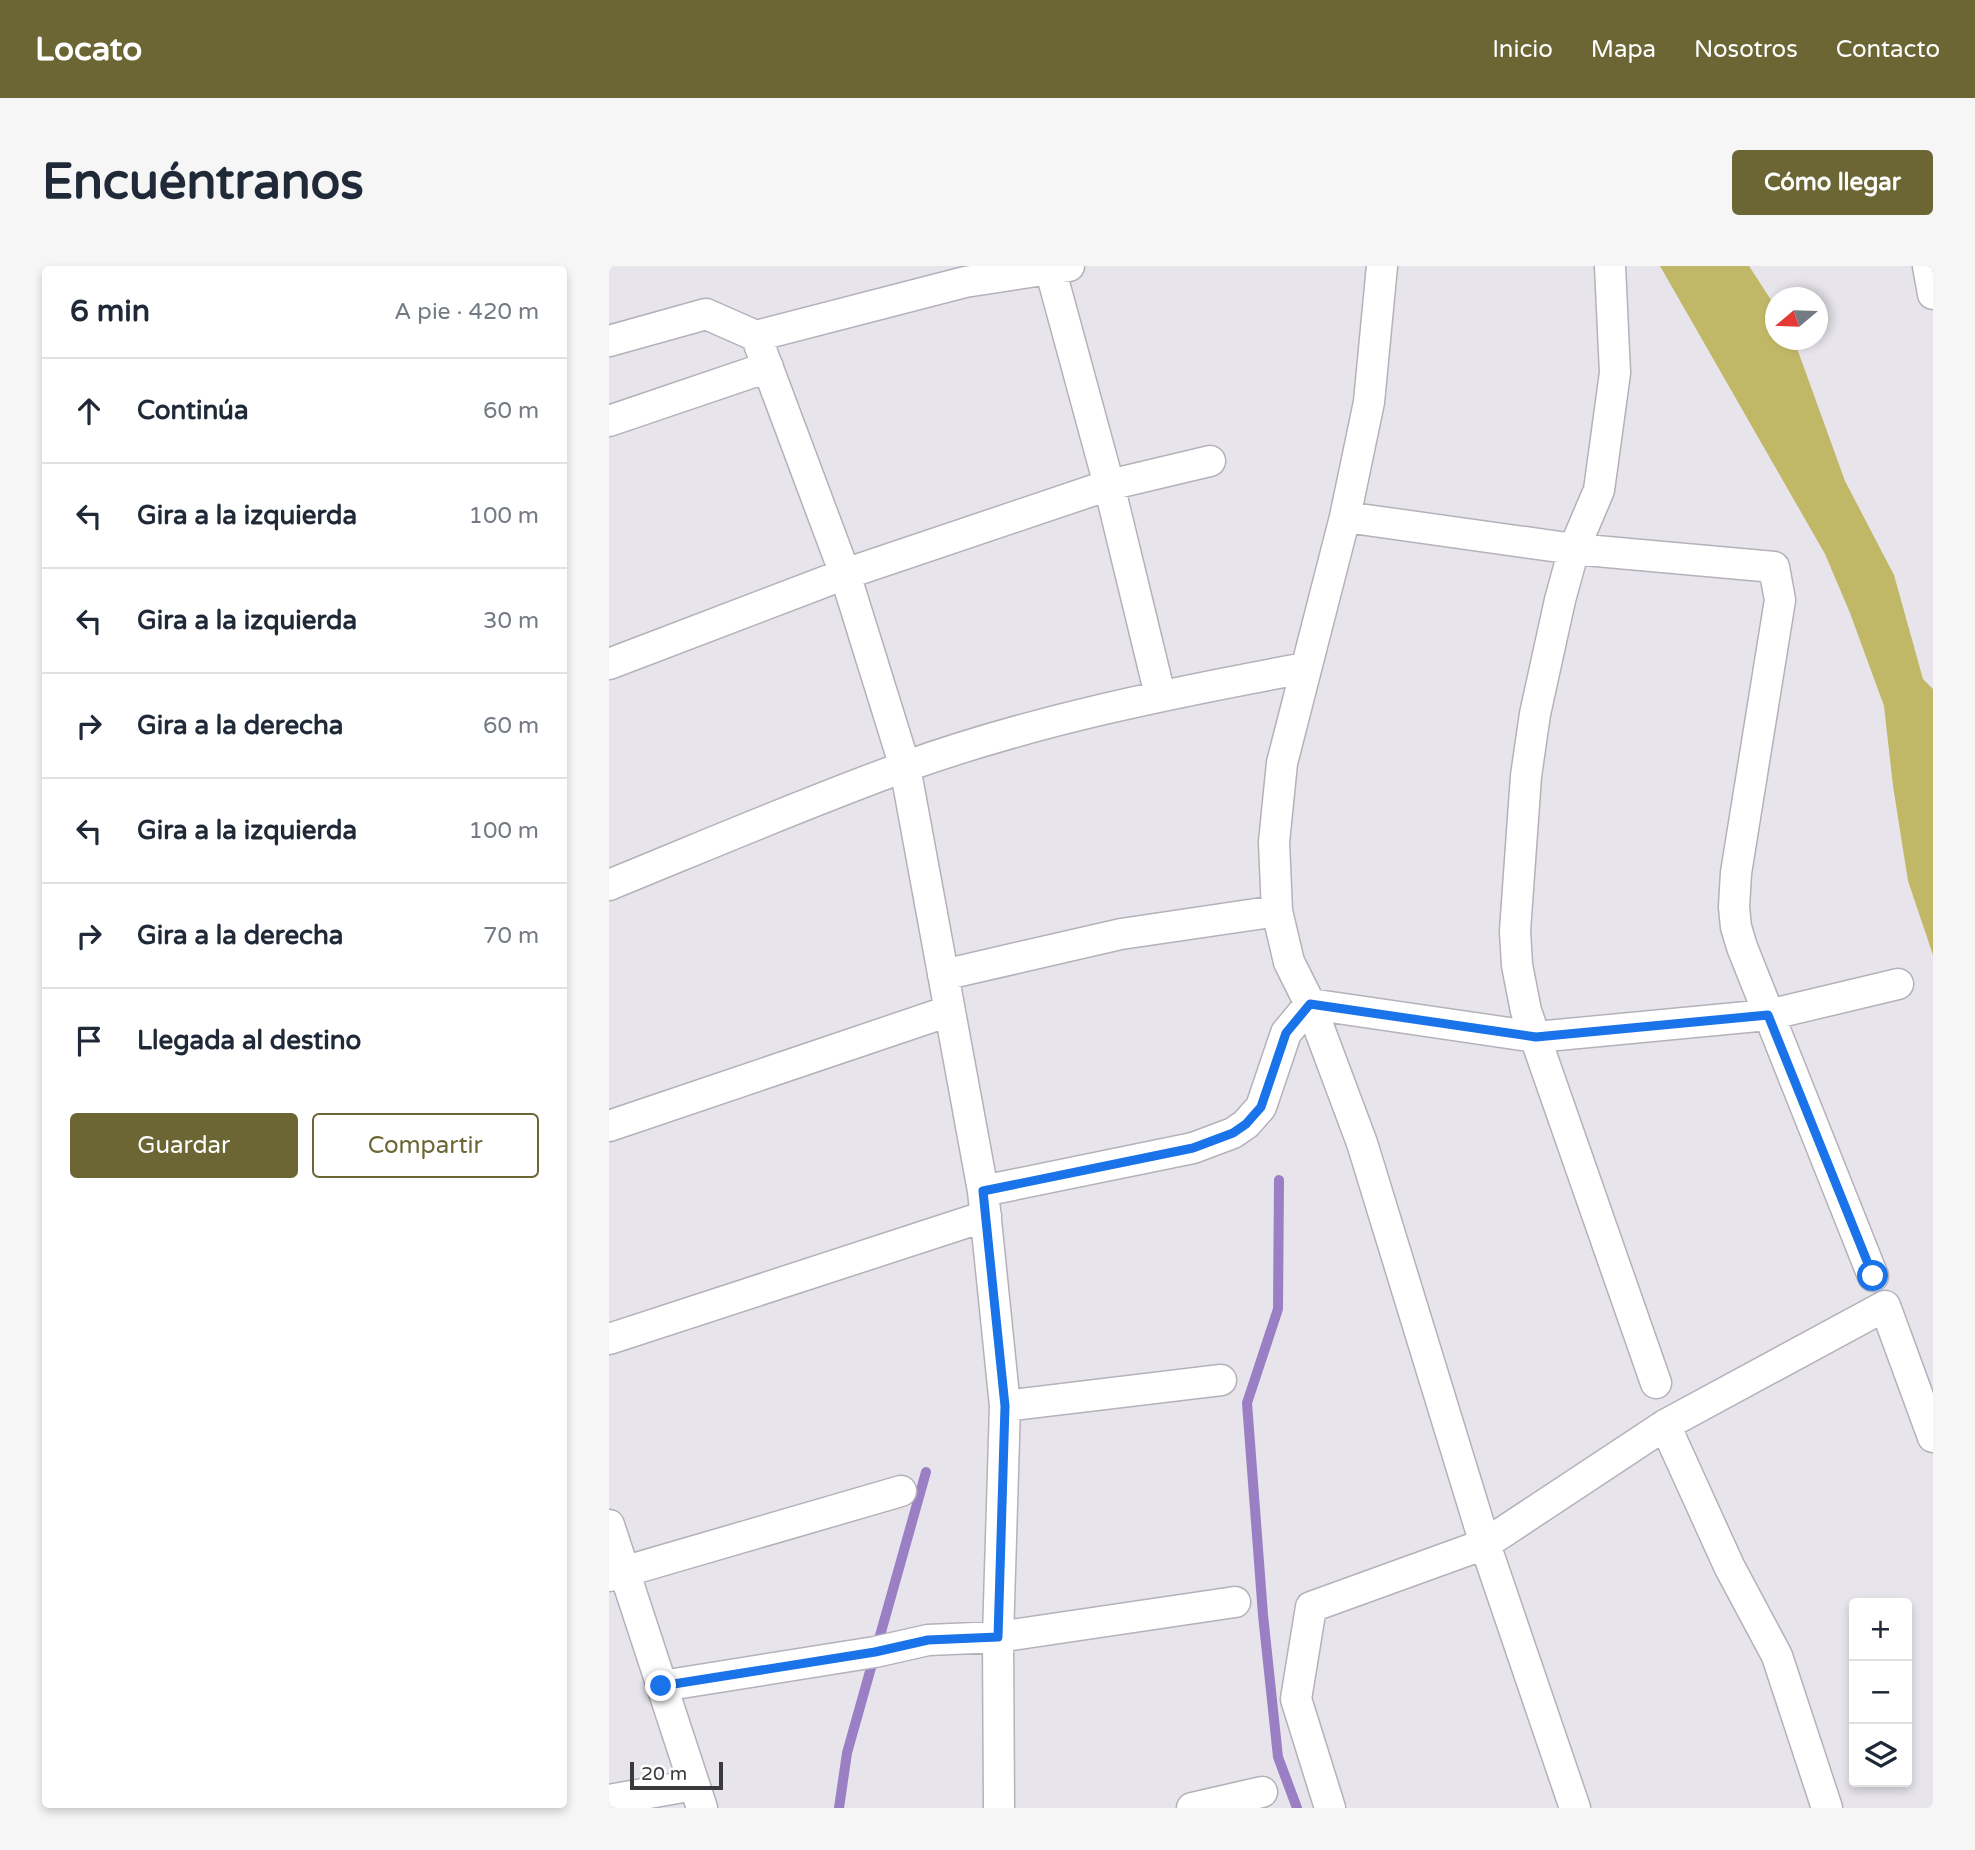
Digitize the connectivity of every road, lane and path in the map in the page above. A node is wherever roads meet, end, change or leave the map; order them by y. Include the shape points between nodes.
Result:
1 (1382, 266) edge
2 (1610, 266) edge
3 (1929, 266) edge
4 (1060, 267) edge
5 (963, 274) edge
6 (1933, 294) edge
7 (756, 336) junction
8 (609, 341) edge
9 (768, 367) junction
10 (609, 421) edge
11 (1210, 461) dead end
12 (1109, 485) junction
13 (1345, 517) junction
14 (1574, 549) junction
15 (845, 574) junction
16 (609, 664) edge
17 (1305, 668) junction
18 (1160, 695) junction
19 (905, 767) junction
20 (609, 885) edge
21 (1277, 911) junction
22 (943, 975) junction
23 (1898, 984) dead end
24 (1310, 1004) junction
25 (949, 1012) junction
26 (1768, 1015) junction
27 (1536, 1037) junction
28 (609, 1126) edge
29 (984, 1204) junction
30 (1873, 1276) dead end
31 (609, 1339) edge
32 (1221, 1380) dead end
33 (1656, 1383) dead end
34 (1005, 1406) junction
35 (1665, 1425) junction
36 (1933, 1437) edge
37 (901, 1491) dead end
38 (609, 1525) edge
39 (1485, 1544) junction
40 (617, 1574) edge
41 (1235, 1602) dead end
42 (998, 1637) junction
43 (661, 1686) junction
44 (1262, 1792) dead end
45 (698, 1796) edge
46 (609, 1800) edge
47 (999, 1808) edge
48 (1192, 1808) edge
49 (1330, 1808) edge
50 (1575, 1808) edge
51 (1827, 1808) edge

1 - 13 street via 1369,401
2 - 14 street via 1615,373 1599,490
3 - 6 street
4 - 5 street
4 - 12 street
5 - 7 street
7 - 8 street via 706,314
7 - 9 street
9 - 10 street
9 - 15 street
11 - 12 street
12 - 15 street
12 - 18 street
13 - 14 street
13 - 17 street
14 - 26 street via 1774,568 1780,600 1734,898 1739,937
14 - 27 street via 1535,714 1517,872 1517,965
15 - 16 street
15 - 19 street
17 - 18 street
17 - 21 street via 1277,802
18 - 19 street via 1034,726
19 - 20 street
19 - 22 street
21 - 22 street via 1121,934
21 - 24 street via 1289,962
22 - 25 street
23 - 26 street
24 - 27 street
24 - 29 street via 1286,1033 1261,1107 1233,1133
24 - 39 street via 1362,1143
25 - 28 street
25 - 29 street
26 - 27 street
26 - 30 street
27 - 33 street
29 - 31 street
29 - 34 street
32 - 34 street
34 - 42 street
35 - 36 street via 1885,1306
35 - 39 street
35 - 51 street via 1729,1566 1777,1656
37 - 40 street
38 - 40 street
39 - 49 street via 1311,1607 1296,1699
39 - 50 street
40 - 43 street
41 - 42 street
42 - 43 street via 928,1640
42 - 47 street
43 - 45 street
44 - 48 street
45 - 46 street

